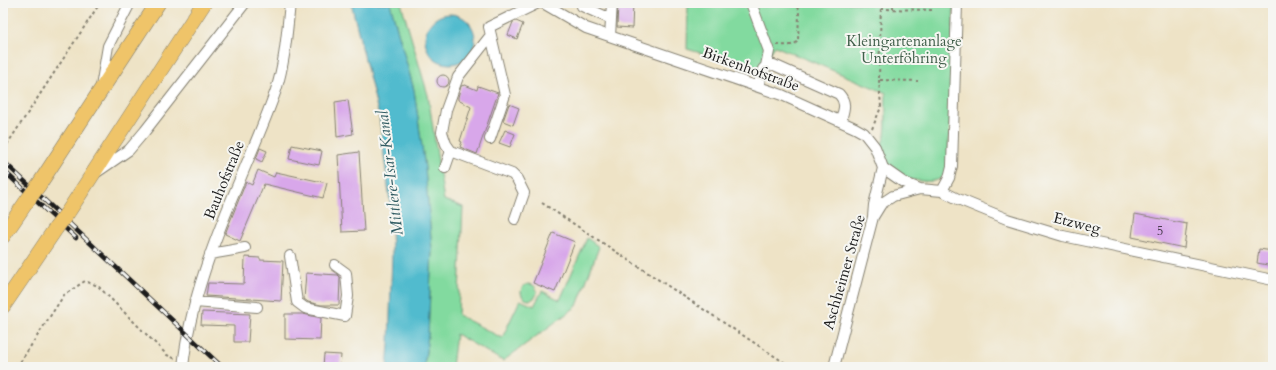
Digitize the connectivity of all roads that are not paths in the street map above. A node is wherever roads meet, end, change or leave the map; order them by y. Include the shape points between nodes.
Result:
1 (130, 3) edge
2 (158, 3) edge
3 (204, 3) edge
4 (246, 3) edge
5 (290, 3) edge
6 (538, 3) edge
7 (543, 3) edge
8 (582, 3) edge
9 (612, 3) edge
10 (751, 3) edge
11 (957, 3) edge
12 (611, 19) junction
13 (491, 35) junction
14 (610, 36) junction
15 (766, 66) junction
16 (758, 86) junction
17 (100, 93) junction
18 (841, 120) junction
19 (490, 139) dead end
20 (451, 151) junction
21 (445, 168) dead end
22 (883, 168) junction
23 (92, 175) junction
24 (920, 189) junction
25 (942, 191) junction
26 (873, 217) junction
27 (515, 219) dead end
28 (3, 236) edge
29 (244, 248) dead end
30 (210, 254) junction
31 (290, 256) dead end
32 (335, 265) dead end
33 (1273, 280) edge
34 (195, 302) junction
35 (3, 306) edge
36 (257, 307) dead end
37 (183, 365) edge
38 (834, 367) edge

1 - 17 street via 108,46
2 - 17 highway
3 - 23 highway
4 - 23 street via 129,150
5 - 30 street, Bauhofstraße via 285,46 276,88
6 - 13 street via 489,27
7 - 14 street, Birkenhofstraße via 586,28
8 - 12 street via 582,6
9 - 12 street
10 - 15 street via 769,51
11 - 25 street via 952,166
12 - 14 street
13 - 19 street via 505,95
13 - 20 street via 458,77 446,110 442,132
14 - 16 street, Birkenhofstraße
15 - 16 street via 762,70
15 - 18 street via 774,65 839,94 845,105
16 - 18 street, Birkenhofstraße
17 - 28 highway, bridge
18 - 22 street, Birkenhofstraße via 864,133 875,146
20 - 21 street
20 - 27 street via 512,174 517,179 524,193
22 - 24 street, Etzweg via 903,182
22 - 26 street
23 - 35 highway, bridge
24 - 25 street, Etzweg
24 - 26 street, Aschheimer Straße via 892,196 881,204
25 - 33 street, Etzweg via 1007,219 1063,236
26 - 38 street, Aschheimer Straße
29 - 30 street
30 - 34 street, Bauhofstraße
31 - 32 street via 296,302 305,308 345,316 348,296 346,273
34 - 36 street
34 - 37 street, Bauhofstraße

